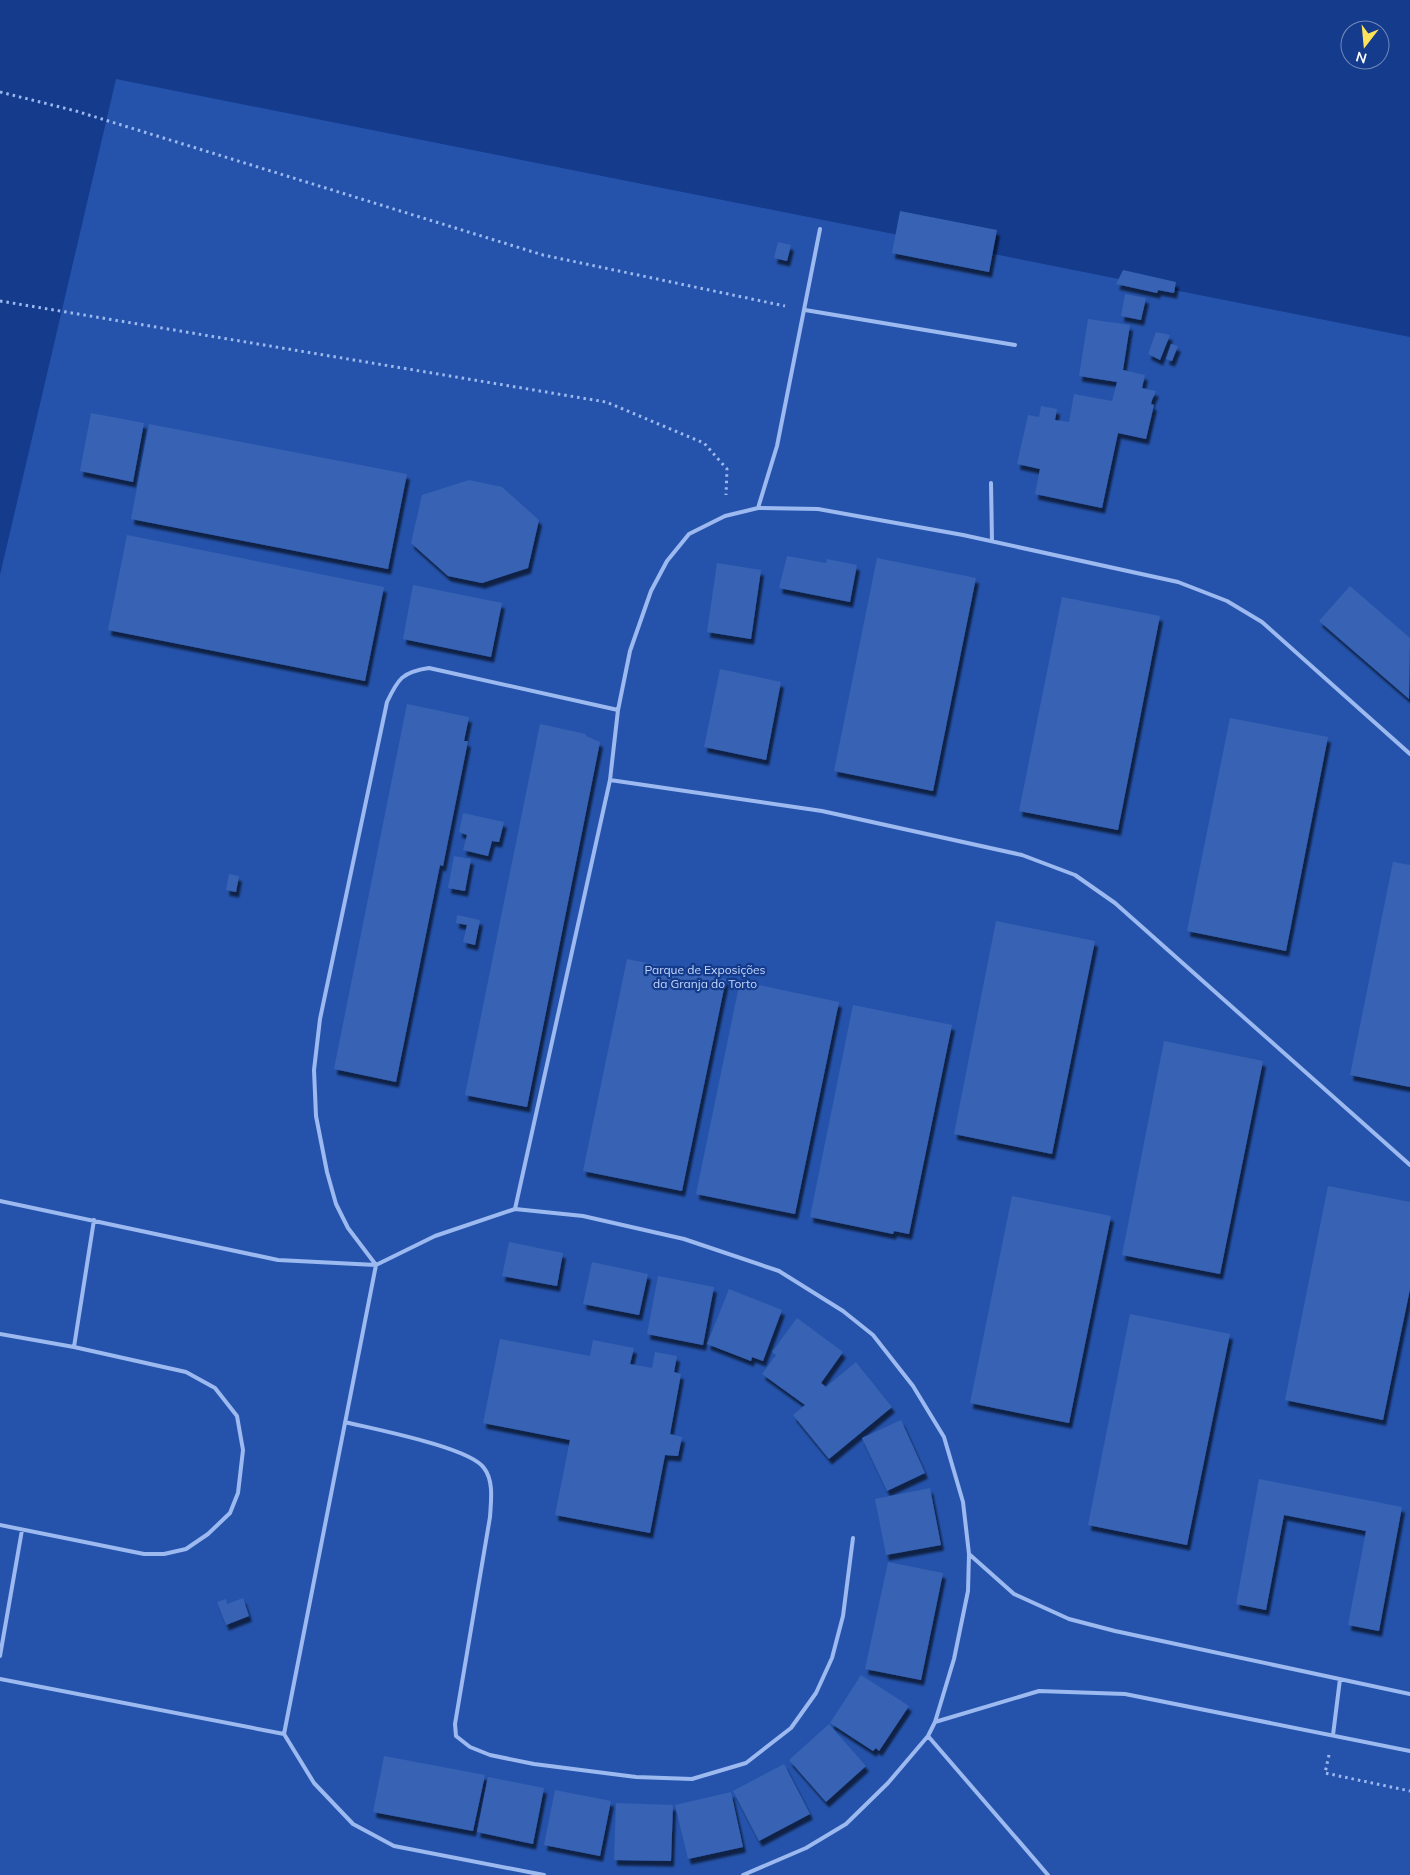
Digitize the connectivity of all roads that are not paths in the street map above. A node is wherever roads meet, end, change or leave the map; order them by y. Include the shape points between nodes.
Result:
1 (820, 230) dead end
2 (805, 310) junction
3 (1015, 345) dead end
4 (990, 483) dead end
5 (758, 508) junction
6 (992, 541) junction
7 (618, 710) junction
8 (1410, 754) edge
9 (610, 780) junction
10 (1410, 1165) edge
11 (0, 1201) edge
12 (515, 1209) junction
13 (94, 1220) junction
14 (376, 1265) junction
15 (0, 1334) edge
16 (74, 1347) junction
17 (345, 1422) junction
18 (0, 1525) edge
19 (22, 1530) junction
20 (853, 1538) dead end
21 (969, 1554) junction
22 (0, 1656) edge
23 (0, 1679) edge
24 (1340, 1680) junction
25 (1410, 1694) edge
26 (935, 1722) junction
27 (284, 1734) junction
28 (1333, 1735) junction
29 (928, 1736) junction
30 (1410, 1751) edge
31 (544, 1875) edge
32 (743, 1875) edge
33 (1048, 1875) edge

1 - 2 lane
2 - 3 lane
2 - 5 lane via 777,446
4 - 6 lane
5 - 6 lane via 818,509
5 - 7 lane via 725,516 689,534 667,561 638,625
6 - 8 lane via 1178,582 1227,600 1262,622
7 - 9 lane
7 - 14 lane via 428,668 409,671 397,682 387,702 320,1019 314,1070 316,1116 336,1204 348,1228
9 - 10 lane via 822,811 1022,855 1075,875 1115,903
9 - 12 lane
11 - 13 lane
12 - 14 lane via 435,1236
12 - 21 lane via 583,1216 684,1239 779,1271 843,1311 873,1335 913,1386 944,1437 963,1502
13 - 14 lane via 278,1260
13 - 16 lane
14 - 17 lane
15 - 16 lane
16 - 19 lane via 186,1372 215,1388 237,1416 244,1450 238,1493 230,1513 208,1534 186,1549 164,1554 114,1549
17 - 20 lane via 466,1455 484,1468 491,1487 490,1517 454,1724 456,1736 462,1742 490,1754 534,1764 636,1777 692,1779 746,1763 791,1728 816,1694 832,1658 843,1616
17 - 27 lane
18 - 19 lane
19 - 22 lane
21 - 24 lane via 1014,1594 1069,1618
21 - 26 lane via 968,1591 954,1658
23 - 27 lane
24 - 25 lane
24 - 28 lane
26 - 28 lane via 1039,1691 1125,1694
26 - 29 lane
27 - 31 lane via 314,1783 353,1824 394,1846
28 - 30 lane
29 - 32 lane via 888,1783 846,1824 806,1848
29 - 33 lane

